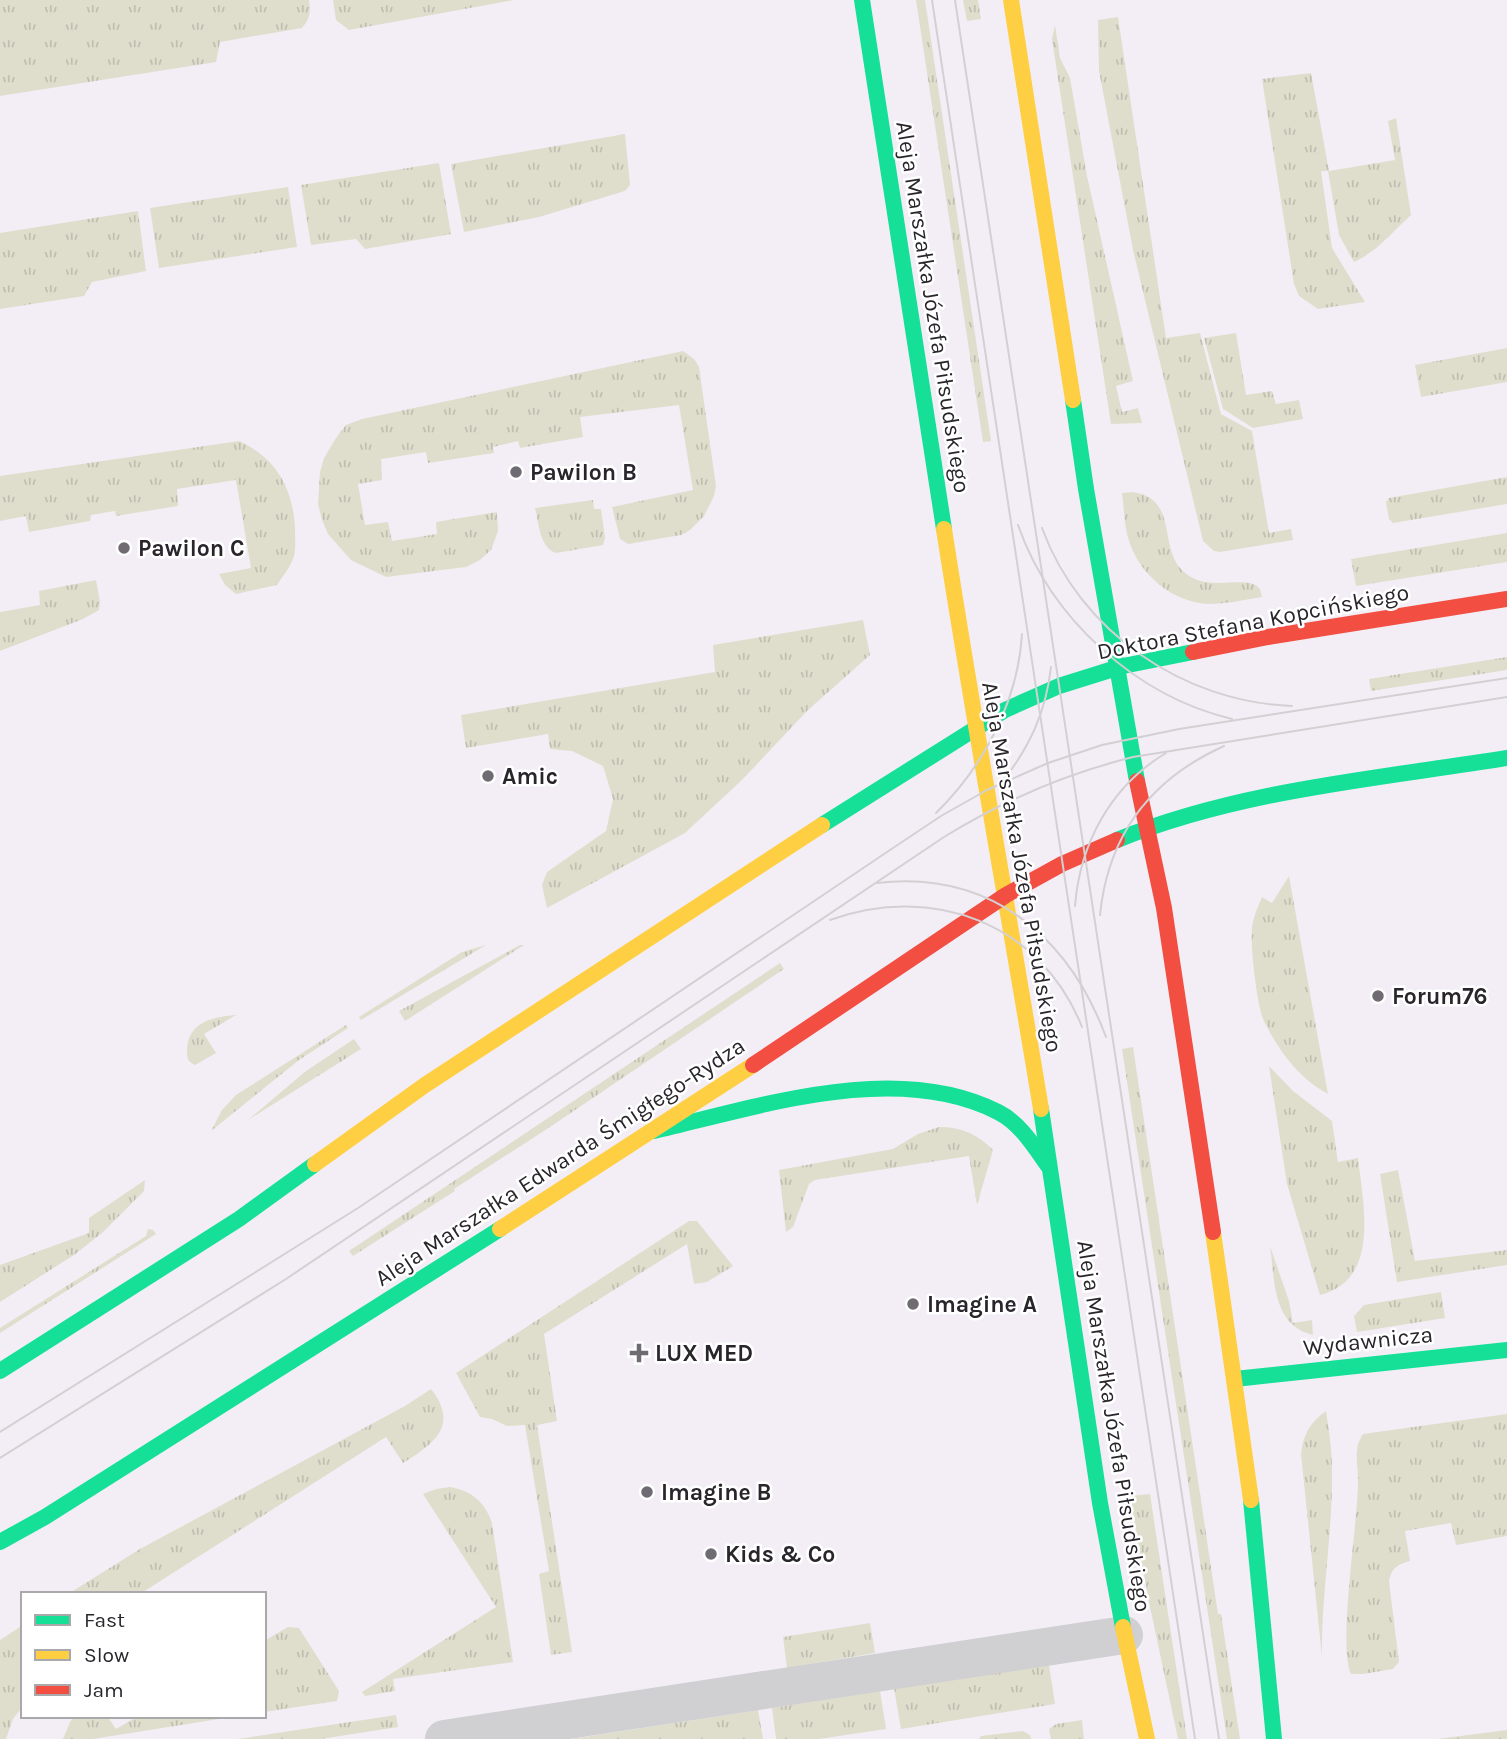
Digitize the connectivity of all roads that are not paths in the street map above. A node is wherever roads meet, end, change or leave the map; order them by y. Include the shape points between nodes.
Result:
1 (862, 0) edge
2 (1011, 0) edge
3 (1507, 599) edge
4 (1116, 668) junction
5 (975, 727) junction
6 (1507, 758) edge
7 (1148, 828) junction
8 (1006, 895) junction
9 (652, 1132) junction
10 (1049, 1168) junction
11 (1507, 1350) edge
12 (0, 1371) edge
13 (1235, 1379) junction
14 (0, 1542) edge
15 (1124, 1635) junction
16 (444, 1739) edge
17 (1147, 1739) edge
18 (1274, 1739) edge

1 - 5 main road, Aleja Marszałka Józefa Piłsudskiego
2 - 4 main road
3 - 4 main road, Doktora Stefana Kopcińskiego
4 - 5 main road, Doktora Stefana Kopcińskiego via 1037,695
4 - 7 main road
5 - 8 main road, Aleja Marszałka Józefa Piłsudskiego
5 - 12 main road via 560,995 239,1219
6 - 7 main road via 1291,792
7 - 8 main road, Aleja Marszałka Edwarda Śmigłego-Rydza via 1073,859
7 - 13 main road
8 - 9 main road, Aleja Marszałka Edwarda Śmigłego-Rydza
8 - 10 main road, Aleja Marszałka Józefa Piłsudskiego
9 - 10 main road via 815,1096 875,1089 925,1091 999,1113 1032,1143
9 - 14 main road, Aleja Marszałka Edwarda Śmigłego-Rydza via 270,1377
10 - 15 main road, Aleja Marszałka Józefa Piłsudskiego
11 - 13 main road, Wydawnicza
13 - 18 main road
15 - 16 street
15 - 17 main road, Aleja Marszałka Józefa Piłsudskiego

